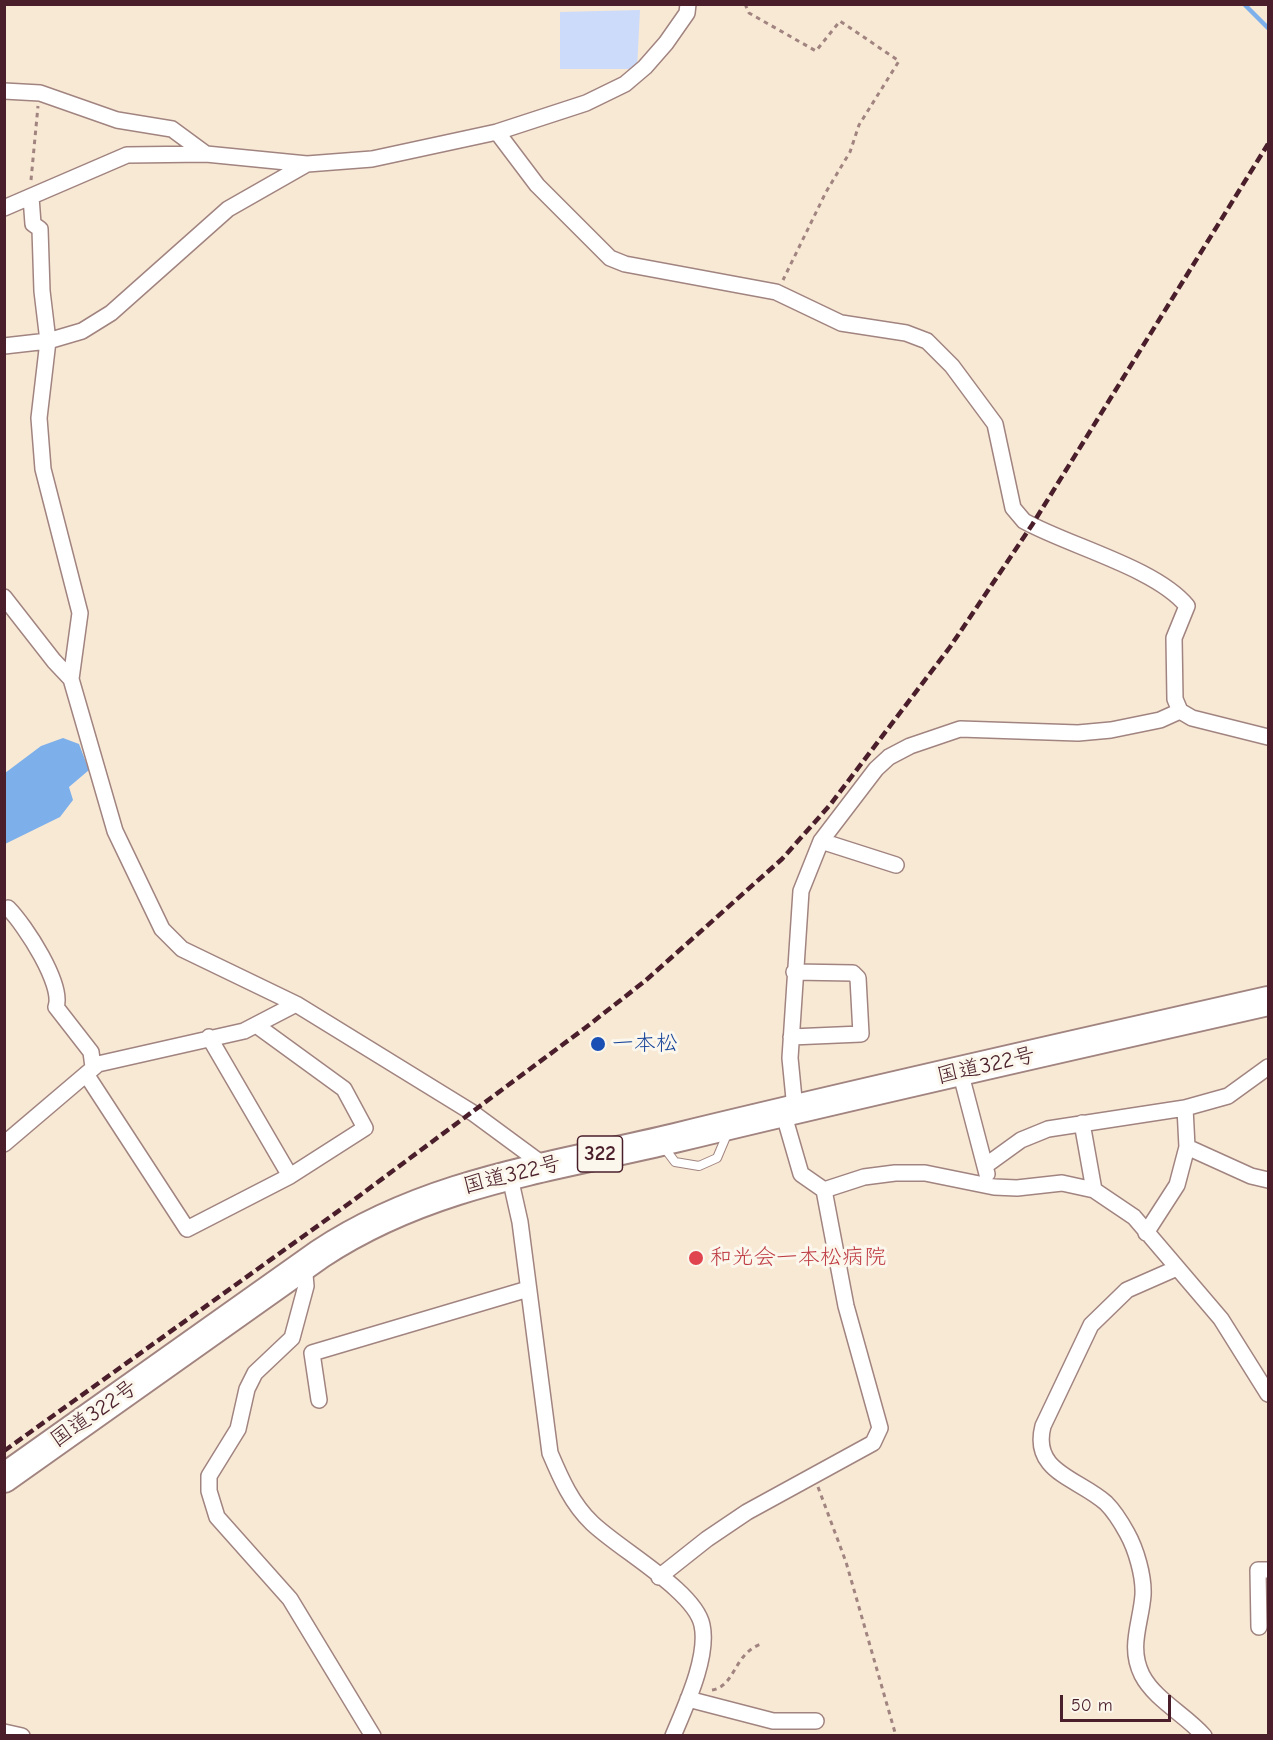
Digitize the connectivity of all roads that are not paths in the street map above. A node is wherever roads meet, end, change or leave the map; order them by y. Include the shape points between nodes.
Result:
1 (688, 4) edge
2 (4, 91) edge
3 (497, 132) junction
4 (206, 154) junction
5 (307, 164) junction
6 (30, 197) junction
7 (4, 208) edge
8 (48, 342) junction
9 (4, 346) edge
10 (4, 597) edge
11 (71, 679) junction
12 (1180, 711) junction
13 (1269, 737) edge
14 (821, 841) junction
15 (896, 865) dead end
16 (8, 908) dead end
17 (794, 972) junction
18 (1269, 1001) edge
19 (296, 1004) junction
20 (256, 1024) junction
21 (209, 1037) junction
22 (791, 1037) junction
23 (1269, 1067) edge
24 (89, 1071) junction
25 (960, 1071) junction
26 (1185, 1108) junction
27 (789, 1110) junction
28 (1082, 1124) junction
29 (4, 1144) edge
30 (1188, 1147) junction
31 (545, 1166) junction
32 (985, 1167) junction
33 (509, 1173) junction
34 (290, 1176) junction
35 (1269, 1180) edge
36 (990, 1186) junction
37 (824, 1190) junction
38 (1094, 1190) junction
39 (1146, 1233) junction
40 (304, 1264) junction
41 (1177, 1268) junction
42 (528, 1289) junction
43 (1269, 1394) edge
44 (319, 1400) dead end
45 (4, 1478) edge
46 (1269, 1570) edge
47 (659, 1577) junction
48 (1259, 1627) dead end
49 (693, 1700) junction
50 (816, 1721) dead end
51 (4, 1732) edge
52 (22, 1736) edge
53 (373, 1736) edge
54 (673, 1736) edge
55 (1204, 1736) edge

1 - 3 street via 687,13 666,43 626,84 586,103
2 - 4 street via 40,93 117,120 172,129
3 - 5 street via 372,159
3 - 12 street via 537,185 610,258 624,264 776,292 841,323 906,333 927,341 952,366 995,424 1013,508 1024,521 1147,576 1179,596 1187,606 1174,638 1175,699
4 - 5 street
4 - 6 street via 128,155
5 - 8 street via 228,209 111,313 82,331
6 - 7 street
6 - 8 street via 33,224 40,229
8 - 9 street
8 - 11 street via 39,418 43,469 80,613
10 - 11 street
11 - 19 street via 115,831 162,929 182,949
12 - 13 street via 1192,718
12 - 14 street via 1160,720 1112,730 1078,733 960,729 932,736 883,763
14 - 15 street
14 - 17 street via 801,891
16 - 24 street via 22,922 58,990 56,1007 91,1052
17 - 22 street
17 - 22 street via 853,973 858,978 861,1034
18 - 25 highway, 国道322号 / 322
19 - 20 street
19 - 31 street via 472,1113
20 - 21 street via 244,1031
20 - 34 street via 344,1089 365,1128
21 - 24 street
21 - 34 street
22 - 27 street
23 - 26 street via 1228,1096
24 - 29 street
24 - 34 street via 187,1229
25 - 27 highway, 国道322号 / 322
25 - 32 street
26 - 28 street
26 - 30 street
27 - 31 highway, 国道322号 / 322
27 - 37 street via 801,1174
28 - 32 street via 1048,1129 1021,1140
28 - 38 street
30 - 35 street via 1251,1176
30 - 39 street via 1177,1185
31 - 33 highway, 国道322号 / 322
32 - 36 street
33 - 40 highway, 国道322号 / 322 via 406,1207 356,1230
33 - 42 street
36 - 37 street via 925,1173 895,1173 864,1177
36 - 38 street via 1017,1188 1062,1183
37 - 47 street via 846,1306 880,1428 873,1443 739,1517
38 - 39 street via 1121,1207
39 - 41 street
40 - 45 highway, 国道322号 / 322
40 - 53 street via 306,1286 292,1338 255,1373 247,1389 238,1429 209,1476 209,1491 217,1517 290,1599
41 - 43 street via 1221,1319
41 - 55 street via 1127,1290 1091,1325 1043,1426 1040,1441 1051,1465 1106,1504 1120,1519 1131,1539 1143,1591 1134,1640 1136,1660 1155,1692
42 - 44 street via 312,1353
42 - 47 street via 550,1453 564,1486 591,1522
46 - 48 street via 1258,1570
47 - 49 street via 693,1605 703,1627
49 - 50 street via 773,1721
49 - 54 street
51 - 52 street

